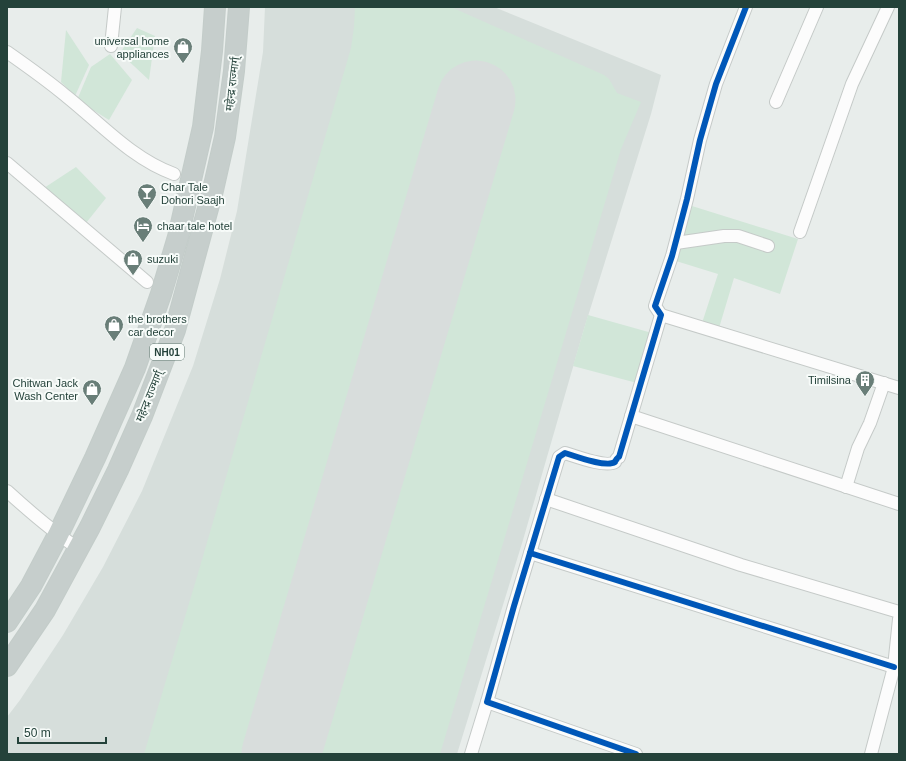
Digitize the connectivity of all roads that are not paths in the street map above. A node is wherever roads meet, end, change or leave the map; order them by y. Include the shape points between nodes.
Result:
1 (115, 7) edge
2 (215, 7) edge
3 (239, 7) edge
4 (746, 7) edge
5 (817, 7) edge
6 (888, 7) edge
7 (111, 46) dead end
8 (7, 52) edge
9 (776, 102) dead end
10 (7, 164) edge
11 (174, 174) dead end
12 (800, 232) dead end
13 (676, 243) junction
14 (768, 246) dead end
15 (147, 282) dead end
16 (661, 315) junction
17 (884, 383) junction
18 (899, 388) edge
19 (631, 416) junction
20 (846, 487) junction
21 (7, 491) edge
22 (546, 499) junction
23 (899, 504) edge
24 (58, 535) junction
25 (79, 549) junction
26 (530, 553) junction
27 (899, 612) edge
28 (899, 619) edge
29 (7, 622) edge
30 (7, 666) edge
31 (894, 667) junction
32 (487, 702) junction
33 (471, 754) edge
34 (636, 754) edge
35 (871, 754) edge

1 - 7 street
2 - 24 highway, NH01 via 202,127 179,231 161,294 135,368
3 - 25 highway, महेन्द्र राज्मार्ग् / NH01 via 225,136 175,330 142,416
4 - 13 street via 716,84
5 - 9 street
6 - 12 street via 852,84
8 - 11 street via 66,95 126,146 158,167
10 - 15 street
13 - 14 street via 738,236
13 - 16 street via 655,306
16 - 17 street
16 - 19 street
17 - 18 street
17 - 20 street via 858,448
19 - 20 street
19 - 22 street via 615,462 602,464 565,453 559,457
20 - 23 street
21 - 24 street
22 - 26 street
22 - 27 street via 741,565
24 - 25 street
24 - 29 highway, NH01 via 31,586
25 - 30 highway, महेन्द्र राज्मार्ग् / NH01 via 45,610
26 - 31 street
26 - 32 street
28 - 31 street
31 - 35 street
32 - 33 street
32 - 34 street

